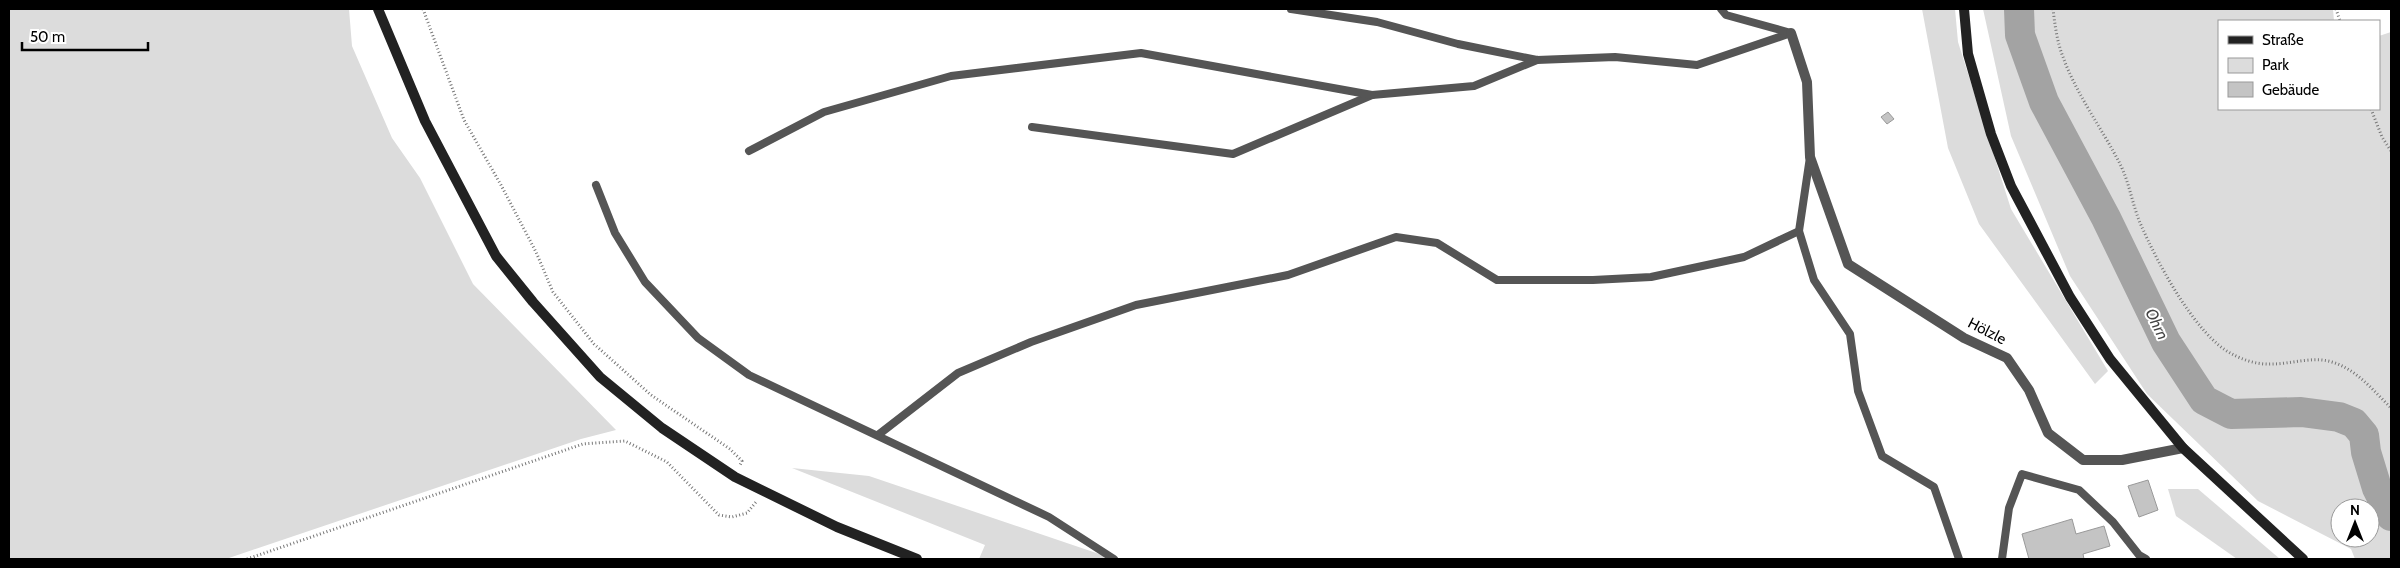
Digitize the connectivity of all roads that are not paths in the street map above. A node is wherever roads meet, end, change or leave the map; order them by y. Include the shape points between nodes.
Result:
1 (378, 9) edge
2 (1291, 9) edge
3 (1721, 9) edge
4 (1964, 9) edge
5 (1791, 33) junction
6 (1537, 60) junction
7 (1372, 95) junction
8 (1032, 127) dead end
9 (749, 151) dead end
10 (1810, 157) junction
11 (596, 185) dead end
12 (1798, 231) junction
13 (878, 435) junction
14 (2182, 448) junction
15 (917, 559) edge
16 (1114, 559) edge
17 (1959, 559) edge
18 (2002, 559) edge
19 (2146, 559) edge
20 (2302, 559) edge

1 - 15 main road via 425,121 496,256 600,377 662,428 734,477 837,527
2 - 6 lane via 1377,22 1458,44
3 - 5 lane via 1726,15
4 - 14 main road via 1968,54 1991,134 2011,186 2075,305 2110,359
5 - 6 lane via 1697,65 1615,57
5 - 10 street, Hölzle via 1807,82
6 - 7 lane via 1474,86
7 - 8 lane via 1233,154
7 - 9 lane via 1141,53 951,76 824,112
10 - 12 lane
10 - 14 street, Hölzle via 1848,264 1964,338 2007,358 2029,390 2048,433 2076,455 2083,460 2122,460
11 - 13 lane via 615,233 645,282 698,338 749,375
12 - 13 lane via 1744,257 1651,278 1593,280 1497,280 1437,243 1396,237 1288,275 1136,306 1031,342 958,373
12 - 17 lane via 1814,280 1850,334 1858,391 1882,456 1934,487
13 - 16 lane via 1049,516
14 - 20 main road
18 - 19 lane via 2009,508 2022,474 2079,490

